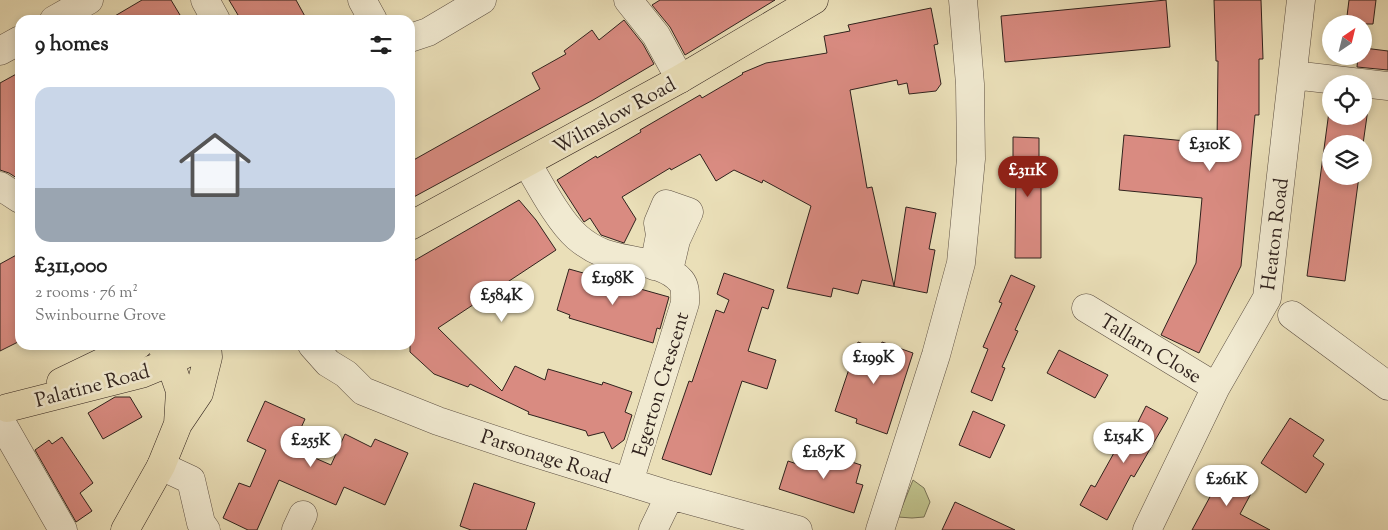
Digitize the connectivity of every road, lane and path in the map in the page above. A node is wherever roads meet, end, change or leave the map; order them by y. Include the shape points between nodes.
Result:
1 (89, 0) edge
2 (205, 0) edge
3 (362, 0) edge
4 (482, 0) edge
5 (628, 0) edge
6 (963, 0) edge
7 (1301, 0) edge
8 (805, 2) edge
9 (63, 15) edge
10 (213, 15) edge
11 (371, 15) edge
12 (415, 36) edge
13 (15, 43) edge
14 (0, 51) edge
15 (1293, 75) junction
16 (680, 79) junction
17 (1388, 86) edge
18 (527, 163) junction
19 (0, 186) edge
20 (15, 196) edge
21 (415, 223) edge
22 (668, 237) dead end
23 (662, 268) junction
24 (1086, 308) dead end
25 (1292, 315) dead end
26 (128, 350) edge
27 (182, 350) edge
28 (207, 350) edge
29 (316, 350) edge
30 (166, 354) edge
31 (1388, 386) edge
32 (1216, 387) junction
33 (2, 414) edge
34 (178, 424) junction
35 (161, 466) junction
36 (629, 482) junction
37 (670, 495) junction
38 (63, 530) edge
39 (125, 530) edge
40 (206, 530) edge
41 (653, 530) edge
42 (798, 530) edge
43 (880, 530) edge
44 (1147, 530) edge

1 - 9 street
2 - 10 street
3 - 11 street
4 - 12 street
5 - 16 street via 656,35
6 - 43 street via 970,84 971,159 961,263 936,355
7 - 15 street, Heaton Road
8 - 16 main road, Wilmslow Road
13 - 14 street
15 - 17 street
15 - 32 street, Heaton Road via 1267,298
16 - 18 main road, Wilmslow Road
18 - 21 main road, Wilmslow Road
18 - 23 street via 566,226 588,246
19 - 20 street
22 - 23 street
23 - 36 street, Egerton Crescent via 683,282 685,303
24 - 32 street, Tallarn Close
25 - 31 street
26 - 33 main road, Palatine Road
27 - 30 main road, Palatine Road
28 - 34 main road via 199,393
29 - 36 street, Parsonage Road via 363,391 447,424
30 - 33 main road, Palatine Road via 141,374
30 - 34 main road via 180,391
32 - 44 street, Heaton Road
33 - 38 street
34 - 35 main road
35 - 39 main road
35 - 40 street via 191,480
36 - 37 street, Parsonage Road
37 - 41 street
37 - 42 street, Parsonage Road

